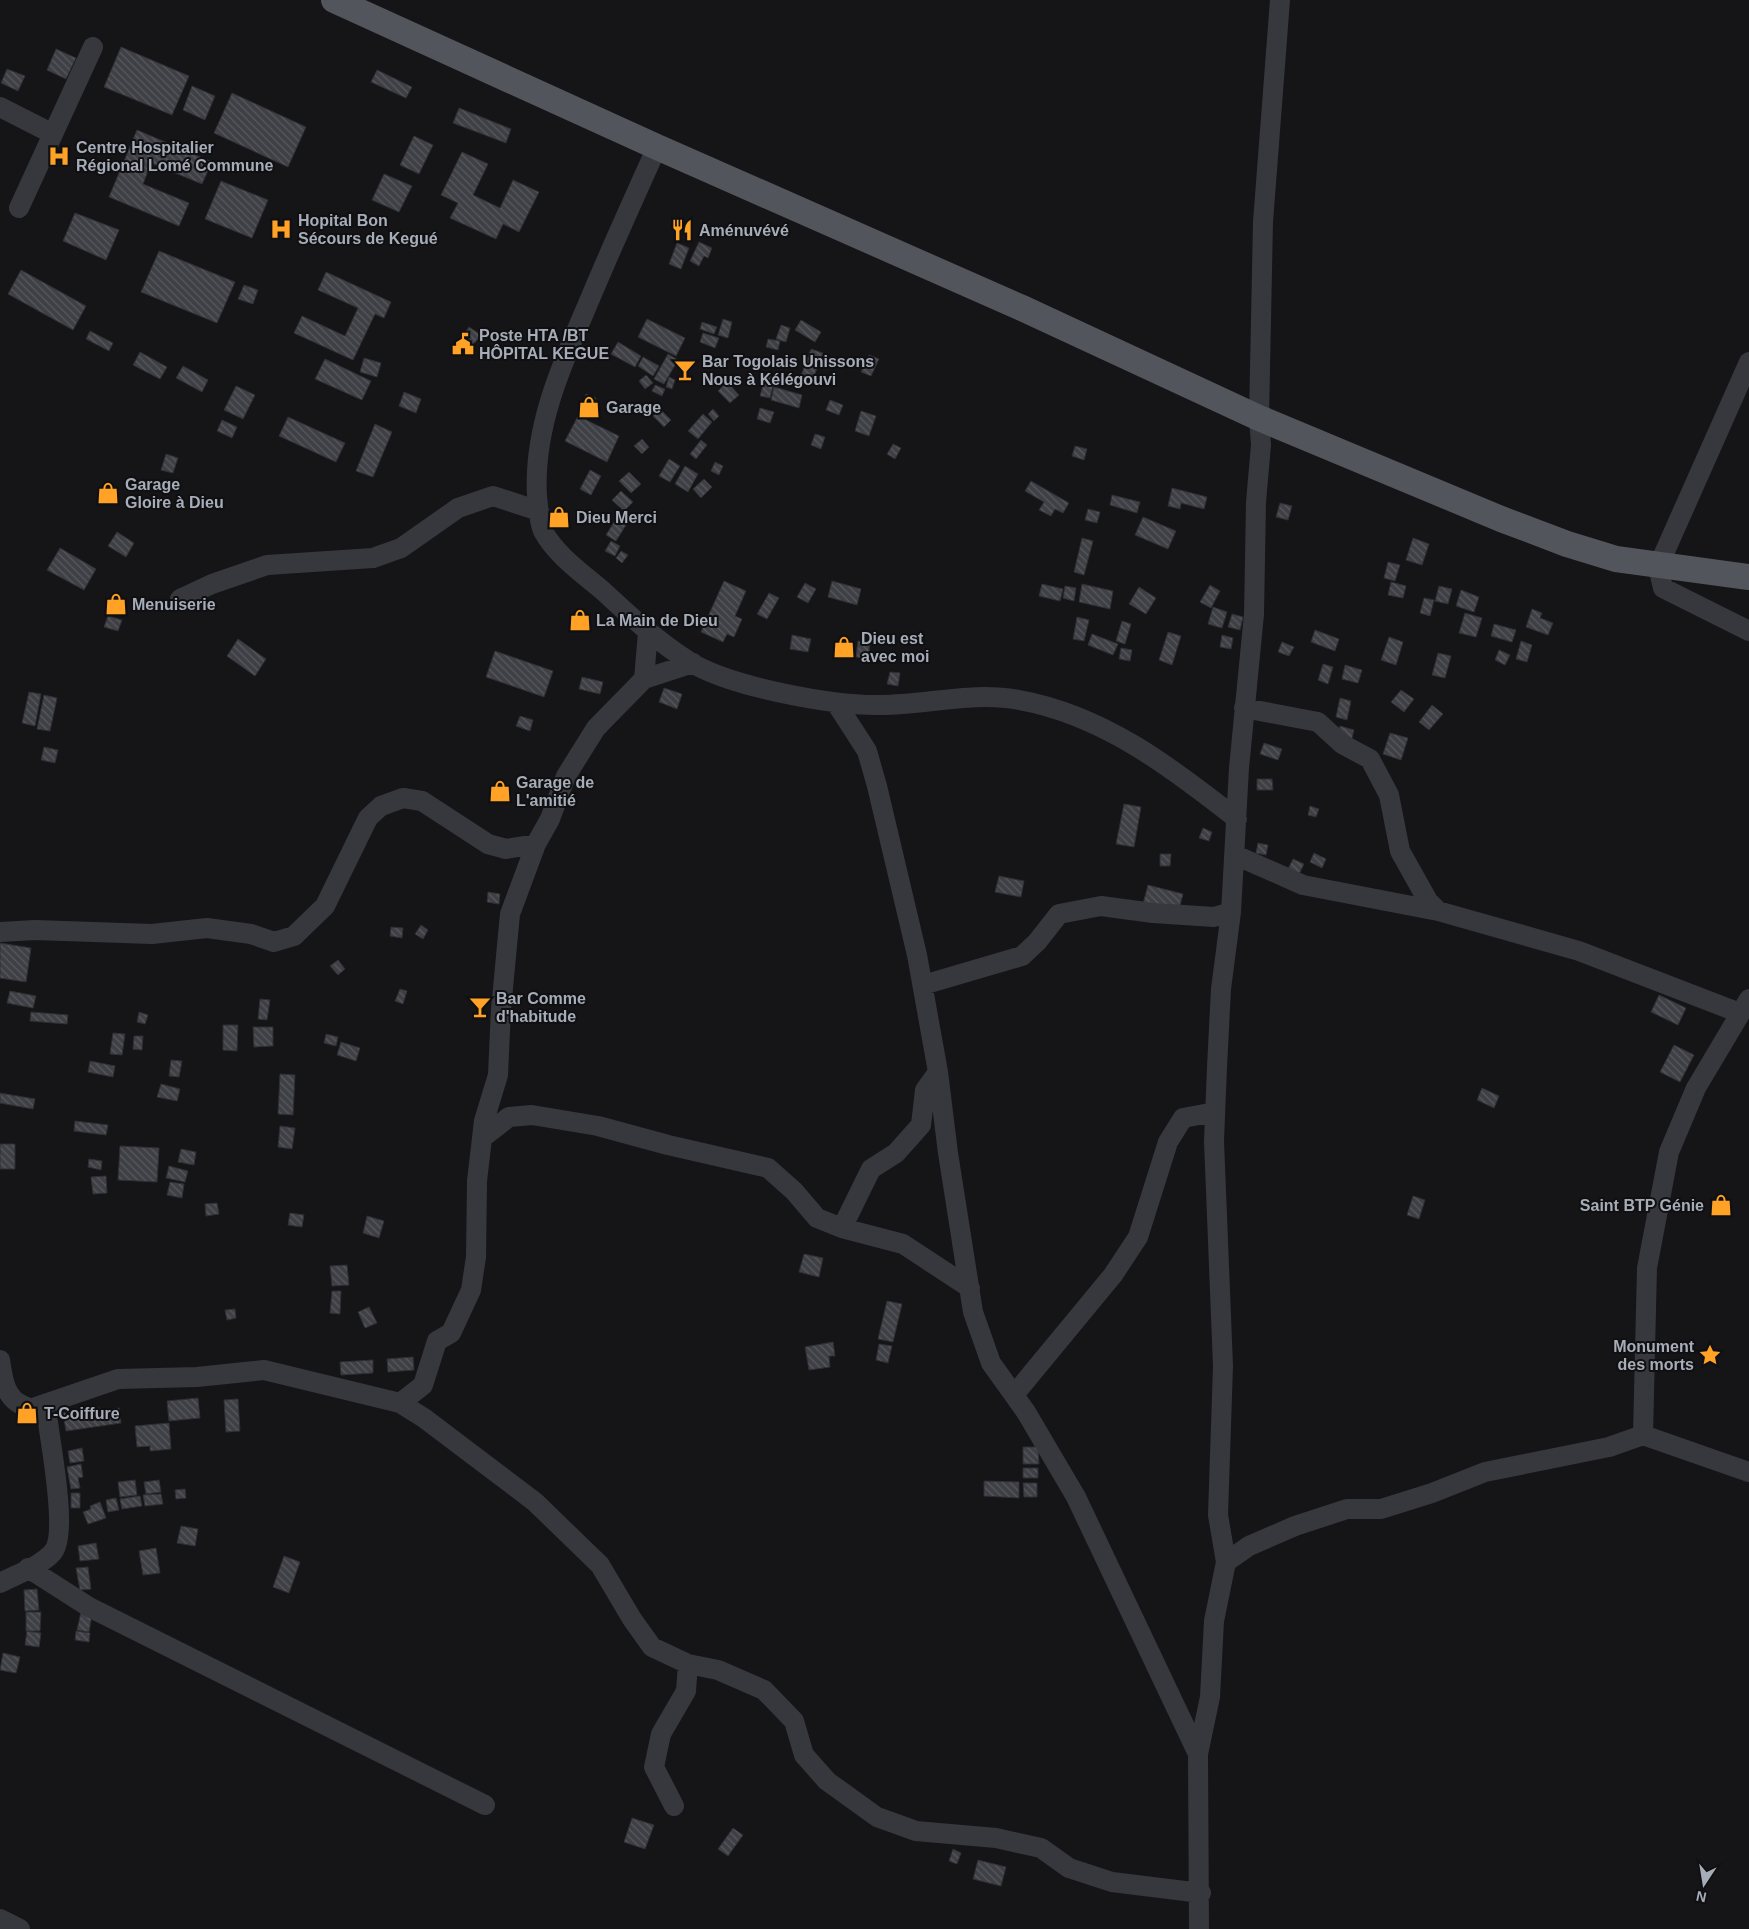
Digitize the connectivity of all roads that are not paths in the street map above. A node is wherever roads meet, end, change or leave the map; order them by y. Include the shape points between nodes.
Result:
1 (334, 0) edge
2 (1280, 0) edge
3 (93, 47) dead end
4 (0, 107) edge
5 (53, 134) junction
6 (657, 147) junction
7 (19, 208) dead end
8 (1749, 362) edge
9 (1259, 418) junction
10 (539, 511) junction
11 (1658, 567) junction
12 (1749, 578) edge
13 (180, 599) dead end
14 (1749, 631) edge
15 (648, 632) junction
16 (692, 663) junction
17 (644, 679) junction
18 (836, 704) junction
19 (1244, 708) junction
20 (1237, 819) junction
21 (536, 844) junction
22 (1235, 855) junction
23 (1438, 911) junction
24 (1231, 912) junction
25 (0, 932) edge
26 (923, 985) junction
27 (1744, 1006) edge
28 (938, 1072) junction
29 (1215, 1112) junction
30 (482, 1138) junction
31 (842, 1228) junction
32 (970, 1288) junction
33 (0, 1360) edge
34 (1014, 1395) junction
35 (400, 1403) junction
36 (33, 1408) junction
37 (1643, 1436) junction
38 (1749, 1472) edge
39 (1226, 1562) junction
40 (28, 1568) junction
41 (0, 1583) edge
42 (688, 1664) junction
43 (1198, 1754) junction
44 (485, 1805) dead end
45 (674, 1806) dead end
46 (1200, 1893) junction
47 (0, 1919) edge
48 (20, 1929) edge
49 (1199, 1929) edge

1 - 6 main road
2 - 9 street via 1263,222
3 - 5 street
4 - 5 street
5 - 7 street
6 - 9 main road via 1022,308
6 - 10 street via 575,333 550,400 541,442
8 - 11 street
9 - 11 main road via 1567,544 1616,559
9 - 19 street via 1261,445 1256,502 1254,614
10 - 13 street via 493,496 458,508 401,548 373,558 267,565
10 - 15 street via 542,529 561,554
11 - 12 main road
11 - 14 street via 1663,588
15 - 16 street
15 - 17 street
16 - 17 street
16 - 18 street via 735,681
17 - 21 street via 596,728 566,776 550,819
18 - 20 street via 881,706 995,697 1059,710 1126,739 1181,775
18 - 26 street via 866,751
19 - 20 street
19 - 23 street via 1318,722 1342,744 1370,760 1389,795 1400,851 1428,901
20 - 22 street
21 - 25 street via 506,848 488,844 422,801 403,798 381,806 368,818 325,906 294,936 274,942 251,934 207,928 152,934
21 - 30 street via 510,914 498,1075
22 - 23 street via 1303,885
22 - 24 street
23 - 27 street via 1579,951
24 - 26 street via 1214,917 1102,906 1059,914 1022,956
24 - 29 street via 1221,989
26 - 28 street
27 - 37 street via 1696,1088 1669,1152 1648,1268
28 - 31 street via 925,1090 921,1125 896,1153 872,1169
28 - 32 street
29 - 34 street via 1183,1118 1168,1142 1138,1237 1113,1275
29 - 39 street via 1223,1366 1218,1515
30 - 31 street via 509,1117 532,1115 598,1126 768,1168 817,1218
30 - 35 street via 477,1181 476,1256 471,1290 451,1333 437,1341 423,1385
31 - 32 street via 903,1244
32 - 34 street via 973,1312 991,1363
33 - 36 street via 4,1386 12,1399
34 - 43 street via 1076,1497
35 - 36 street via 264,1370 197,1377 118,1379
35 - 42 street via 535,1502 600,1565 652,1647
36 - 40 street via 48,1422 60,1524 54,1550
37 - 38 street
37 - 39 street via 1609,1447 1485,1472 1432,1493 1381,1508 1347,1509 1256,1543
39 - 43 street via 1214,1622 1210,1697
40 - 41 street
40 - 44 street via 90,1607
42 - 45 street via 686,1691 661,1734 654,1768
42 - 46 street via 718,1670 764,1690 794,1721 804,1755 827,1781 877,1817 916,1831 996,1838 1041,1848 1069,1868 1112,1882
43 - 46 street
46 - 49 street
47 - 48 street

